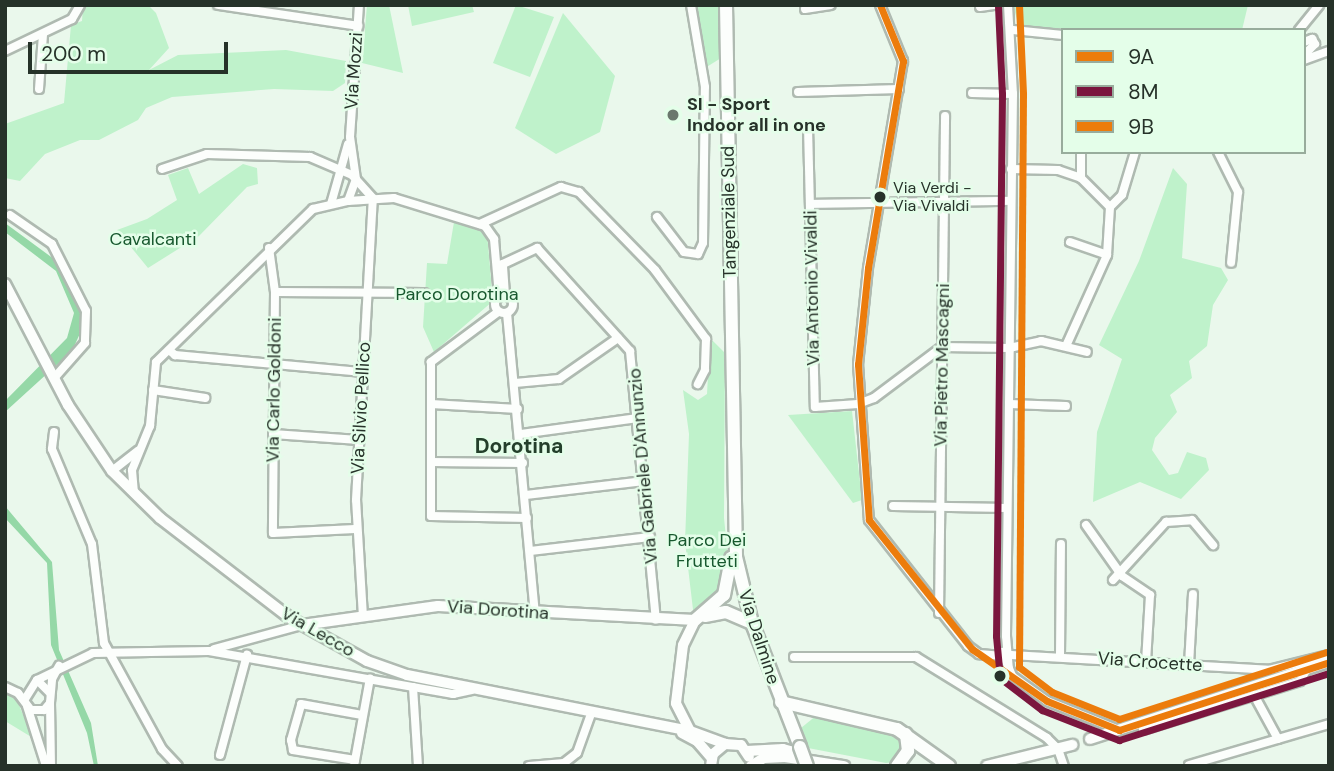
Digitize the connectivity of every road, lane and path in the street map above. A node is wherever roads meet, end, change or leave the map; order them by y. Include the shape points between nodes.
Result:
1 (80, 5) edge
2 (218, 5) edge
3 (359, 5) edge
4 (691, 5) edge
5 (726, 5) edge
6 (831, 5) edge
7 (880, 5) edge
8 (994, 5) edge
9 (1008, 5) edge
10 (1319, 5) edge
11 (980, 7) dead end
12 (259, 9) edge
13 (805, 9) dead end
14 (358, 26) junction
15 (1301, 28) edge
16 (1013, 30) junction
17 (43, 34) junction
18 (1061, 35) edge
19 (1306, 41) edge
20 (5, 51) edge
21 (1329, 51) edge
22 (1306, 55) edge
23 (1306, 57) edge
24 (39, 89) dead end
25 (899, 89) junction
26 (798, 92) dead end
27 (972, 93) dead end
28 (1013, 94) junction
29 (945, 116) dead end
30 (808, 127) dead end
31 (350, 137) junction
32 (1081, 154) edge
33 (1134, 154) edge
34 (1219, 154) edge
35 (162, 169) dead end
36 (1012, 169) junction
37 (339, 172) junction
38 (1081, 178) junction
39 (356, 179) junction
40 (373, 198) junction
41 (348, 201) junction
42 (1011, 201) junction
43 (945, 203) junction
44 (331, 204) junction
45 (810, 204) junction
46 (880, 205) junction
47 (1110, 207) junction
48 (10, 215) dead end
49 (657, 217) dead end
50 (480, 224) junction
51 (1070, 242) dead end
52 (270, 248) junction
53 (1107, 255) junction
54 (1231, 263) dead end
55 (5, 284) edge
56 (275, 292) junction
57 (424, 293) dead end
58 (368, 295) junction
59 (502, 295) junction
60 (503, 312) junction
61 (618, 338) junction
62 (1066, 346) junction
63 (942, 347) junction
64 (1009, 348) junction
65 (166, 352) junction
66 (1087, 352) dead end
67 (274, 365) junction
68 (363, 372) junction
69 (55, 377) junction
70 (515, 383) junction
71 (698, 384) dead end
72 (153, 390) junction
73 (205, 398) dead end
74 (431, 404) junction
75 (858, 404) junction
76 (1009, 404) junction
77 (1066, 405) dead end
78 (518, 409) junction
79 (638, 418) junction
80 (731, 419) junction
81 (54, 432) dead end
82 (273, 434) junction
83 (521, 434) junction
84 (359, 440) junction
85 (138, 452) junction
86 (431, 461) junction
87 (523, 463) junction
88 (112, 471) junction
89 (643, 481) junction
90 (526, 495) junction
91 (135, 496) junction
92 (893, 506) dead end
93 (941, 507) junction
94 (1007, 509) junction
95 (527, 519) junction
96 (1086, 525) dead end
97 (355, 529) junction
98 (650, 537) junction
99 (1061, 544) dead end
100 (1213, 545) dead end
101 (530, 551) junction
102 (1121, 570) junction
103 (1113, 580) dead end
104 (1194, 594) dead end
105 (534, 612) junction
106 (939, 613) junction
107 (363, 617) junction
108 (656, 620) junction
109 (695, 620) junction
110 (751, 623) junction
111 (302, 625) junction
112 (244, 641) junction
113 (209, 651) junction
114 (109, 652) junction
115 (1329, 654) edge
116 (247, 655) junction
117 (1005, 655) junction
118 (1060, 655) junction
119 (794, 657) dead end
120 (1146, 662) junction
121 (1329, 662) edge
122 (1189, 665) junction
123 (58, 666) junction
124 (1307, 669) junction
125 (370, 678) junction
126 (37, 680) junction
127 (5, 687) edge
128 (413, 687) junction
129 (472, 691) junction
130 (50, 693) junction
131 (1254, 695) junction
132 (781, 702) junction
133 (26, 703) junction
134 (50, 703) junction
135 (832, 712) junction
136 (591, 714) junction
137 (362, 715) junction
138 (1086, 719) junction
139 (1329, 724) edge
140 (676, 730) junction
141 (1119, 730) junction
142 (1143, 730) dead end
143 (690, 731) junction
144 (906, 734) junction
145 (1091, 739) joint
146 (1278, 739) junction
147 (725, 744) junction
148 (799, 745) junction
149 (1072, 745) dead end
150 (1058, 749) junction
151 (747, 751) junction
152 (220, 755) dead end
153 (711, 762) edge
154 (826, 762) junction
155 (354, 763) edge
156 (1189, 765) edge
157 (49, 766) edge
158 (178, 766) edge
159 (418, 766) edge
160 (530, 766) edge
161 (750, 766) edge
162 (807, 766) edge
163 (844, 766) edge
164 (897, 766) edge
165 (949, 766) edge
166 (987, 766) edge
167 (1064, 766) edge

1 - 17 street via 78,15
2 - 12 street
3 - 14 street, Via Mozzi
4 - 49 street via 705,87 704,243 698,254 684,252
5 - 80 highway, Tangenziale Sud
6 - 13 street
7 - 25 street, Via Crocette via 902,56
8 - 11 street
9 - 16 street
10 - 15 street
12 - 14 street
14 - 31 street, Via Mozzi
16 - 18 street
16 - 28 street
17 - 20 street
17 - 24 street
19 - 22 street via 1312,39 1315,47
21 - 23 street
25 - 26 street
25 - 46 street, Via Crocette
27 - 28 street
28 - 36 street
29 - 43 street, Via Pietro Mascagni
30 - 45 street, Via Antonio Vivaldi
31 - 37 street, Via Mozzi
31 - 39 street, Via Mozzi
32 - 38 street
33 - 47 street via 1122,195
34 - 54 street via 1238,192
35 - 37 street via 207,154 310,157
36 - 38 street via 1058,170
36 - 42 street
37 - 39 street
37 - 44 street, Via Mozzi
38 - 47 street
39 - 40 street
39 - 41 street, Via Mozzi
40 - 41 street
40 - 50 street via 394,198
40 - 58 street, Via Silvio Pellico
41 - 44 street
42 - 43 street
42 - 64 street
43 - 46 street
43 - 63 street, Via Pietro Mascagni
44 - 52 street via 305,214
45 - 46 street
45 - 75 street, Via Antonio Vivaldi via 815,407
46 - 75 street, Via Crocette via 862,316
47 - 53 street
48 - 69 street via 52,244 86,311 85,343
50 - 59 street via 494,239
50 - 71 street via 561,187 579,192 654,270 706,339 705,370
51 - 53 street
52 - 56 street, Via Carlo Goldoni
52 - 65 street
53 - 62 street
55 - 69 main road, Via Lecco via 16,297
56 - 58 street
56 - 67 street, Via Carlo Goldoni
57 - 58 street
58 - 68 street, Via Silvio Pellico
59 - 60 street via 494,304
59 - 60 street via 513,302
59 - 61 street, Via Gabriele D'Annunzio via 503,264 537,248
60 - 70 street
60 - 74 street via 431,362
61 - 70 street via 559,379
61 - 79 street, Via Gabriele D'Annunzio via 633,357
62 - 64 street via 1041,341
62 - 66 street
63 - 64 street
63 - 75 street via 874,398
63 - 93 street, Via Pietro Mascagni
64 - 76 street
65 - 67 street
65 - 72 street via 156,362
67 - 68 street
67 - 82 street, Via Carlo Goldoni
68 - 84 street, Via Silvio Pellico
69 - 88 main road, Via Lecco via 82,430
70 - 78 street
72 - 73 street
72 - 85 street via 150,426
74 - 78 street
74 - 86 street
75 - 106 street, Via Crocette via 869,520
76 - 77 street
76 - 94 street
78 - 83 street
79 - 83 street
79 - 89 street, Via Gabriele D'Annunzio
80 - 109 highway via 727,511 731,571 724,595
80 - 110 highway, Via Dalmine via 736,557
81 - 114 street via 52,449 92,544 104,643
82 - 84 street
82 - 97 street, Via Carlo Goldoni via 273,533
83 - 87 street
84 - 97 street, Via Silvio Pellico
85 - 88 street
85 - 91 street via 132,470
86 - 87 street
86 - 95 street via 431,516
87 - 90 street
88 - 91 main road, Via Lecco
89 - 90 street
89 - 98 street, Via Gabriele D'Annunzio
90 - 95 street
91 - 111 main road, Via Lecco
92 - 93 street
93 - 94 street
93 - 106 street, Via Pietro Mascagni
94 - 117 street
95 - 101 street
96 - 102 street
97 - 107 street, Via Silvio Pellico
98 - 101 street
98 - 108 street, Via Gabriele D'Annunzio
99 - 118 street
100 - 102 street via 1192,520 1166,522
101 - 105 street
102 - 103 street
102 - 120 street via 1122,576 1150,594
104 - 122 street
105 - 107 main road, Via Dorotina via 438,606
105 - 108 main road, Via Dorotina
106 - 117 street, Via Crocette via 975,652
107 - 111 main road, Via Dorotina
108 - 109 main road, Via Dorotina
109 - 110 highway via 726,612
109 - 143 main road via 683,645 676,703 677,713
110 - 132 highway, Via Dalmine
111 - 112 street
111 - 129 main road, Via Lecco via 367,661
112 - 113 street
112 - 116 street via 237,648
113 - 114 street
113 - 116 street
114 - 123 street
114 - 158 street via 162,749
115 - 122 street, Via Crocette via 1269,670
116 - 125 street
116 - 152 street
117 - 118 street, Via Crocette
117 - 138 street via 1009,673 1047,701
118 - 120 street, Via Crocette
119 - 150 street via 916,657
120 - 122 street, Via Crocette
121 - 124 main road
123 - 126 street
123 - 130 street
124 - 131 street via 1303,680
124 - 141 main road
125 - 128 street
125 - 137 street
126 - 130 street
126 - 133 street
127 - 133 street
128 - 129 street via 453,694
128 - 159 street
129 - 136 main road, Via Lecco
130 - 134 street
131 - 142 street
131 - 146 street
132 - 135 highway
132 - 148 highway, Via Dalmine
133 - 134 street via 40,711
133 - 157 street
134 - 157 street
135 - 144 highway
135 - 148 highway via 813,710 801,716
136 - 140 main road, Via Lecco
136 - 160 street via 584,743 572,757 564,763
137 - 155 street
137 - 155 street via 301,704 291,740 293,750
138 - 141 street
138 - 145 street via 1093,727
139 - 146 street
140 - 143 main road, Via Lecco
140 - 153 main road, Via Lecco via 697,741
141 - 145 main road
143 - 147 main road, Via Lecco
144 - 164 highway via 908,751
144 - 165 highway
146 - 156 street
147 - 151 main road, Via Lecco via 737,744
147 - 153 main road
148 - 162 highway, Via Dalmine, bridge
149 - 150 main road
150 - 166 main road
150 - 167 street
151 - 154 main road via 783,749
151 - 161 main road
154 - 161 main road via 764,758
154 - 163 main road

